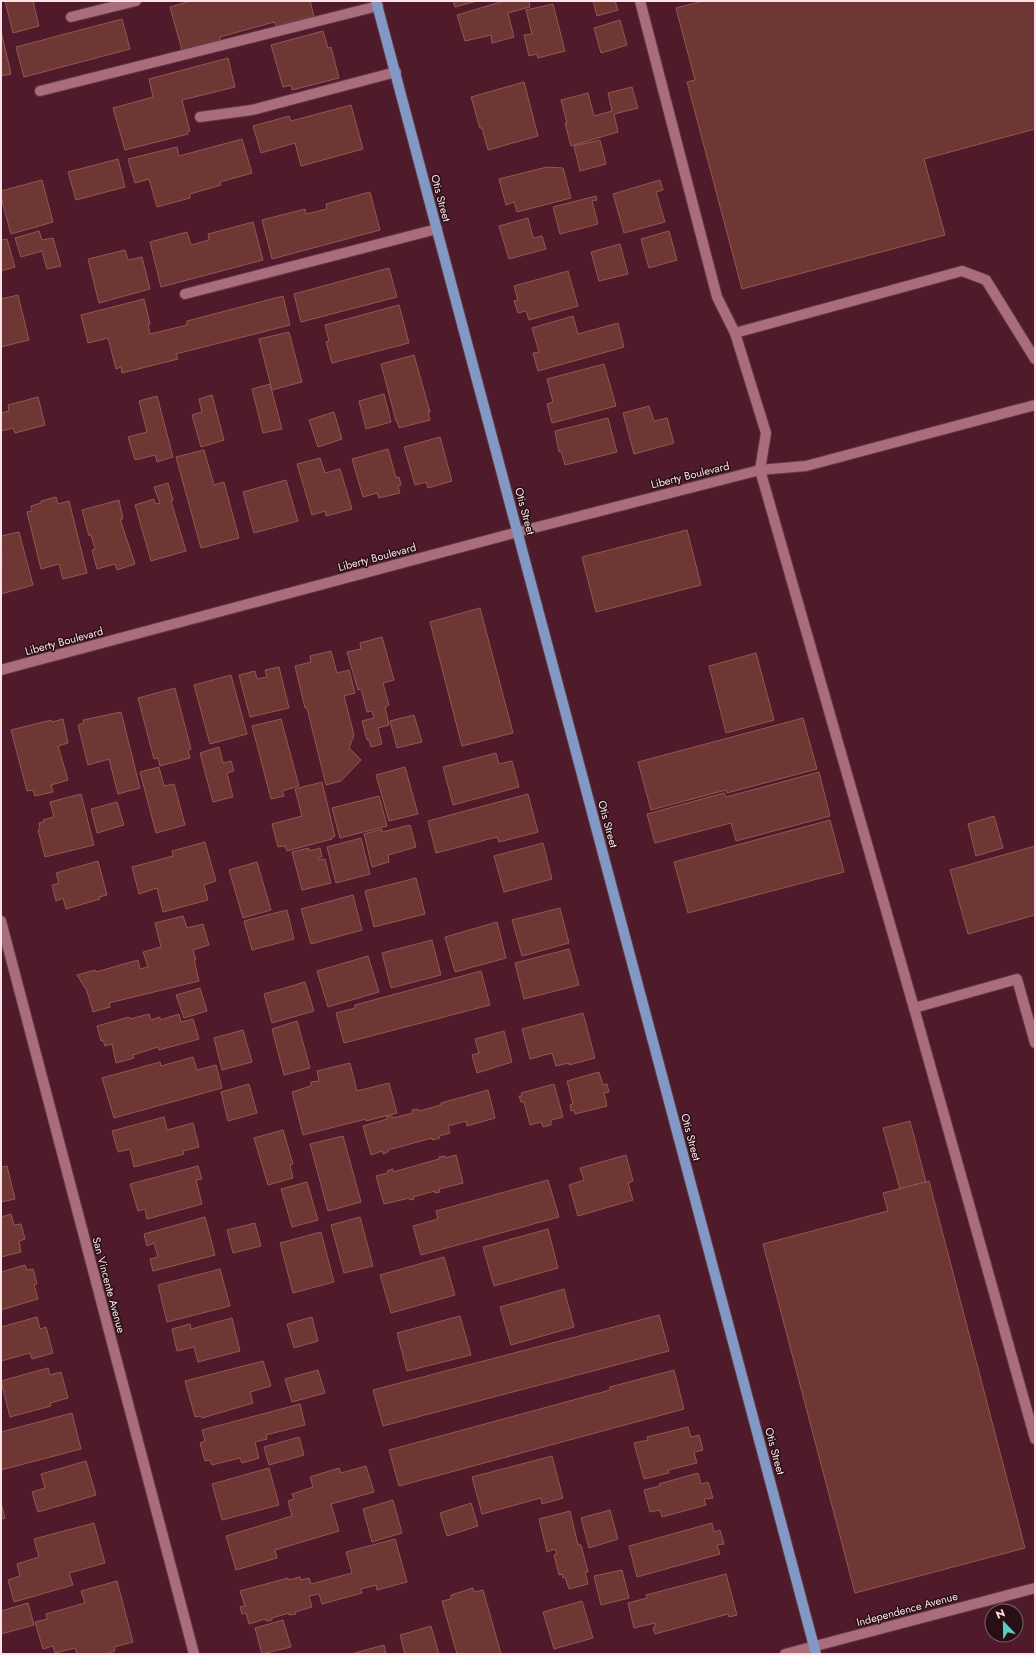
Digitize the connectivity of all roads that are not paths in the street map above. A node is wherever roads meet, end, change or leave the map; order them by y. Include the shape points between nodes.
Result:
1 (136, 1) edge
2 (640, 1) edge
3 (377, 4) edge
4 (71, 17) dead end
5 (396, 72) junction
6 (40, 91) dead end
7 (200, 117) dead end
8 (437, 228) junction
9 (185, 294) dead end
10 (735, 333) junction
11 (1035, 359) edge
12 (1035, 405) edge
13 (760, 470) junction
14 (518, 532) junction
15 (1, 670) edge
16 (1, 921) edge
17 (914, 1008) junction
18 (1035, 1043) edge
19 (1035, 1439) edge
20 (1035, 1588) edge
21 (815, 1650) edge
22 (194, 1654) edge
23 (785, 1654) edge

1 - 4 street
2 - 10 street via 717,297
3 - 5 main road, Otis Street
3 - 6 street
5 - 7 street via 252,110
5 - 8 main road, Otis Street
8 - 9 street
8 - 14 main road, Otis Street
10 - 11 street via 962,271 986,280
10 - 13 street via 766,434
12 - 13 street, Liberty Boulevard via 806,466
13 - 14 street, Liberty Boulevard
13 - 17 street
14 - 15 street, Liberty Boulevard
14 - 21 main road, Otis Street
16 - 22 street, San Vincente Avenue
17 - 18 street via 1018,979
17 - 19 street
20 - 21 street, Independence Avenue
21 - 23 street, Independence Avenue

